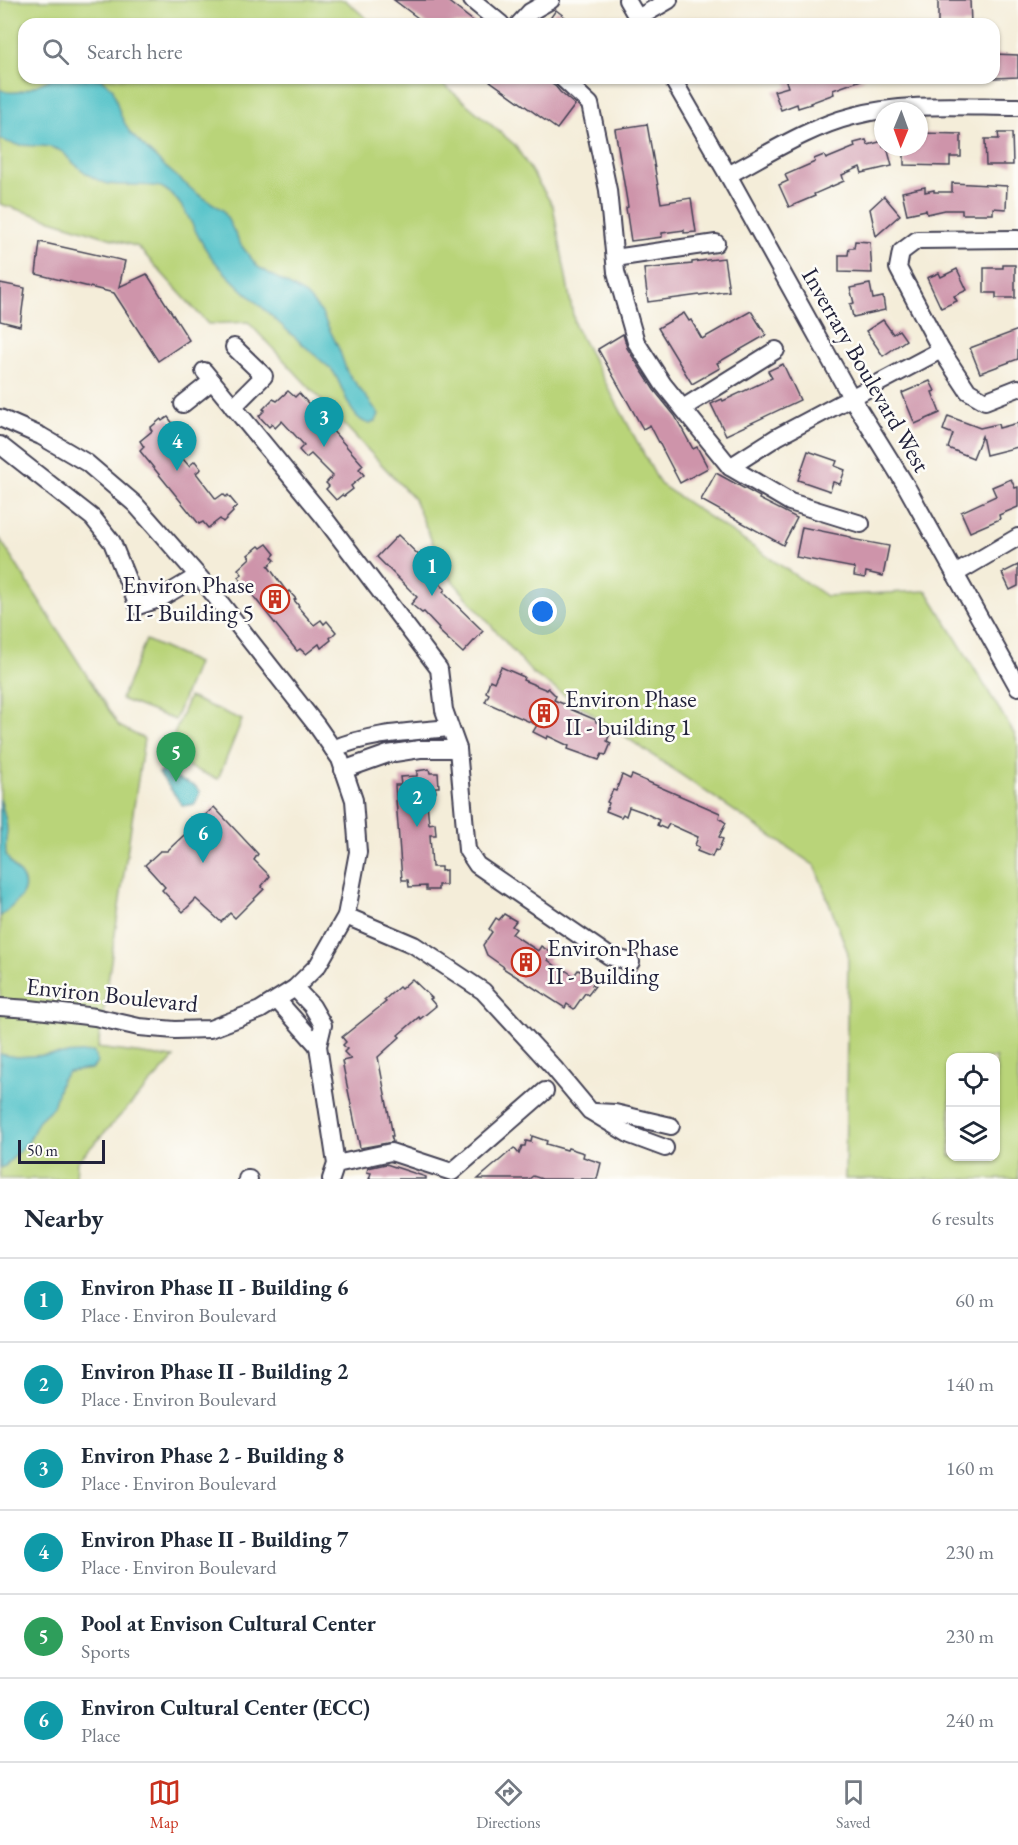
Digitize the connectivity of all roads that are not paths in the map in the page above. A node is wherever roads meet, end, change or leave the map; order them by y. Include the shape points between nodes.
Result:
1 (472, 0) edge
2 (551, 0) edge
3 (627, 0) edge
4 (669, 0) edge
5 (494, 18) edge
6 (524, 18) edge
7 (638, 18) edge
8 (644, 18) edge
9 (568, 84) edge
10 (675, 84) edge
11 (1018, 107) edge
12 (728, 175) junction
13 (1018, 239) edge
14 (716, 243) dead end
15 (615, 258) junction
16 (234, 347) dead end
17 (776, 350) dead end
18 (941, 350) junction
19 (1018, 388) edge
20 (851, 397) junction
21 (183, 404) dead end
22 (233, 407) junction
23 (683, 408) junction
24 (0, 418) edge
25 (1, 446) edge
26 (730, 466) junction
27 (861, 524) dead end
28 (1018, 537) edge
29 (955, 574) junction
30 (198, 576) junction
31 (1018, 687) edge
32 (450, 728) junction
33 (333, 749) junction
34 (458, 749) junction
35 (343, 770) junction
36 (346, 916) junction
37 (631, 962) dead end
38 (295, 988) junction
39 (277, 1000) junction
40 (0, 1007) edge
41 (318, 1046) junction
42 (545, 1091) dead end
43 (590, 1111) junction
44 (671, 1126) dead end
45 (665, 1148) dead end
46 (334, 1172) edge

1 - 5 street
2 - 6 street
3 - 7 street
4 - 8 street
9 - 15 street via 590,104 608,190
10 - 12 street, Inverrary Boulevard West
11 - 12 street via 902,107 852,116 814,129
12 - 20 street, Inverrary Boulevard West
13 - 18 street via 918,240 901,252 898,268
14 - 15 street
15 - 23 street via 636,342
16 - 22 street via 264,376
17 - 23 street
18 - 19 street via 968,391 985,401
18 - 20 street
20 - 26 street
20 - 29 street, Inverrary Boulevard West
21 - 22 street via 208,376
22 - 32 street via 323,516 438,669
23 - 26 street
24 - 30 street, Environ Boulevard via 87,463 135,504
25 - 30 street via 93,518 112,542 138,606 159,599
26 - 27 street via 790,502
28 - 29 street
29 - 31 street, Inverrary Boulevard West
30 - 33 street, Environ Boulevard
32 - 33 street via 354,740
32 - 34 street
33 - 35 street, Environ Boulevard
34 - 35 street via 388,754
34 - 37 street via 467,850 477,865 609,956
35 - 36 street, Environ Boulevard via 354,800 358,852
36 - 38 street, Environ Boulevard via 318,965
36 - 43 street via 414,945 483,991
38 - 39 street, Environ Boulevard
38 - 41 street via 323,1025
39 - 40 street, Environ Boulevard via 224,1025 194,1030 155,1029 95,1017
39 - 41 street
41 - 46 street
42 - 46 street via 452,1172 391,1152
43 - 44 street
43 - 45 street via 630,1135

